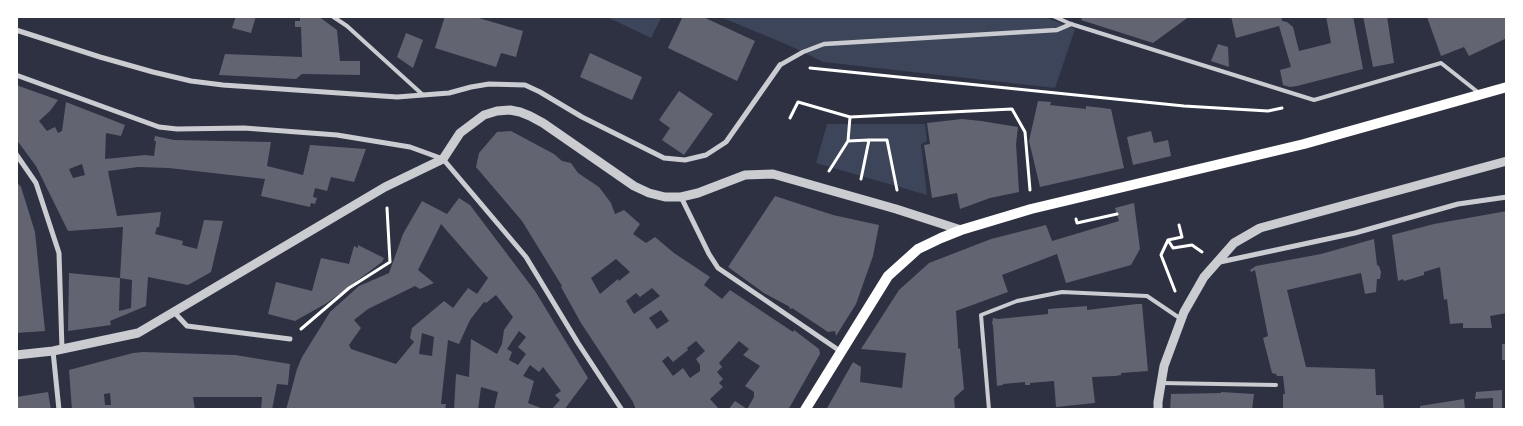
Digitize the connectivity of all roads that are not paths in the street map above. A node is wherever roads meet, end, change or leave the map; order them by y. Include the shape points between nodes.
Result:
1 (332, 16) edge
2 (1053, 16) edge
3 (1071, 24) junction
4 (16, 30) edge
5 (780, 65) joint
6 (16, 75) edge
7 (1507, 87) edge
8 (1481, 94) junction
9 (423, 96) junction
10 (16, 154) edge
11 (443, 159) junction
12 (1507, 161) edge
13 (681, 197) junction
14 (1507, 197) edge
15 (961, 230) junction
16 (1217, 262) junction
17 (174, 312) junction
18 (1181, 319) junction
19 (290, 339) road end
20 (62, 349) junction
21 (53, 351) junction
22 (840, 351) junction
23 (16, 355) edge
24 (1161, 384) junction
25 (1276, 385) dead end
26 (59, 410) edge
27 (622, 410) edge
28 (805, 410) edge
29 (989, 410) edge
30 (1158, 410) edge

1 - 9 lane
2 - 3 lane
3 - 5 street via 1057,30 824,44
3 - 8 lane via 1314,100 1441,63
4 - 9 street via 100,58 191,81 364,96
5 - 9 street via 726,142 706,155 685,160 664,158 525,86 488,84
6 - 11 street via 159,127 244,128 337,135 410,146
7 - 8 main road
8 - 15 main road via 1243,159 1031,209
10 - 20 street via 36,183 59,253
11 - 13 street via 460,133 474,122 484,115 510,110 543,123 634,186 665,197
11 - 17 street via 385,188
11 - 27 street via 526,257
12 - 16 street via 1260,228 1234,244
13 - 15 street via 745,175 772,174 896,208
13 - 22 street via 718,268
14 - 16 street via 1458,204 1355,233
15 - 22 main road via 918,249 888,276
16 - 18 street via 1204,277
17 - 19 street via 187,326
17 - 20 street via 138,332
18 - 24 street
18 - 29 lane via 1147,296 1062,292 1017,301 981,314
20 - 21 street
21 - 23 street
21 - 26 street
22 - 28 main road
24 - 25 lane
24 - 30 street

